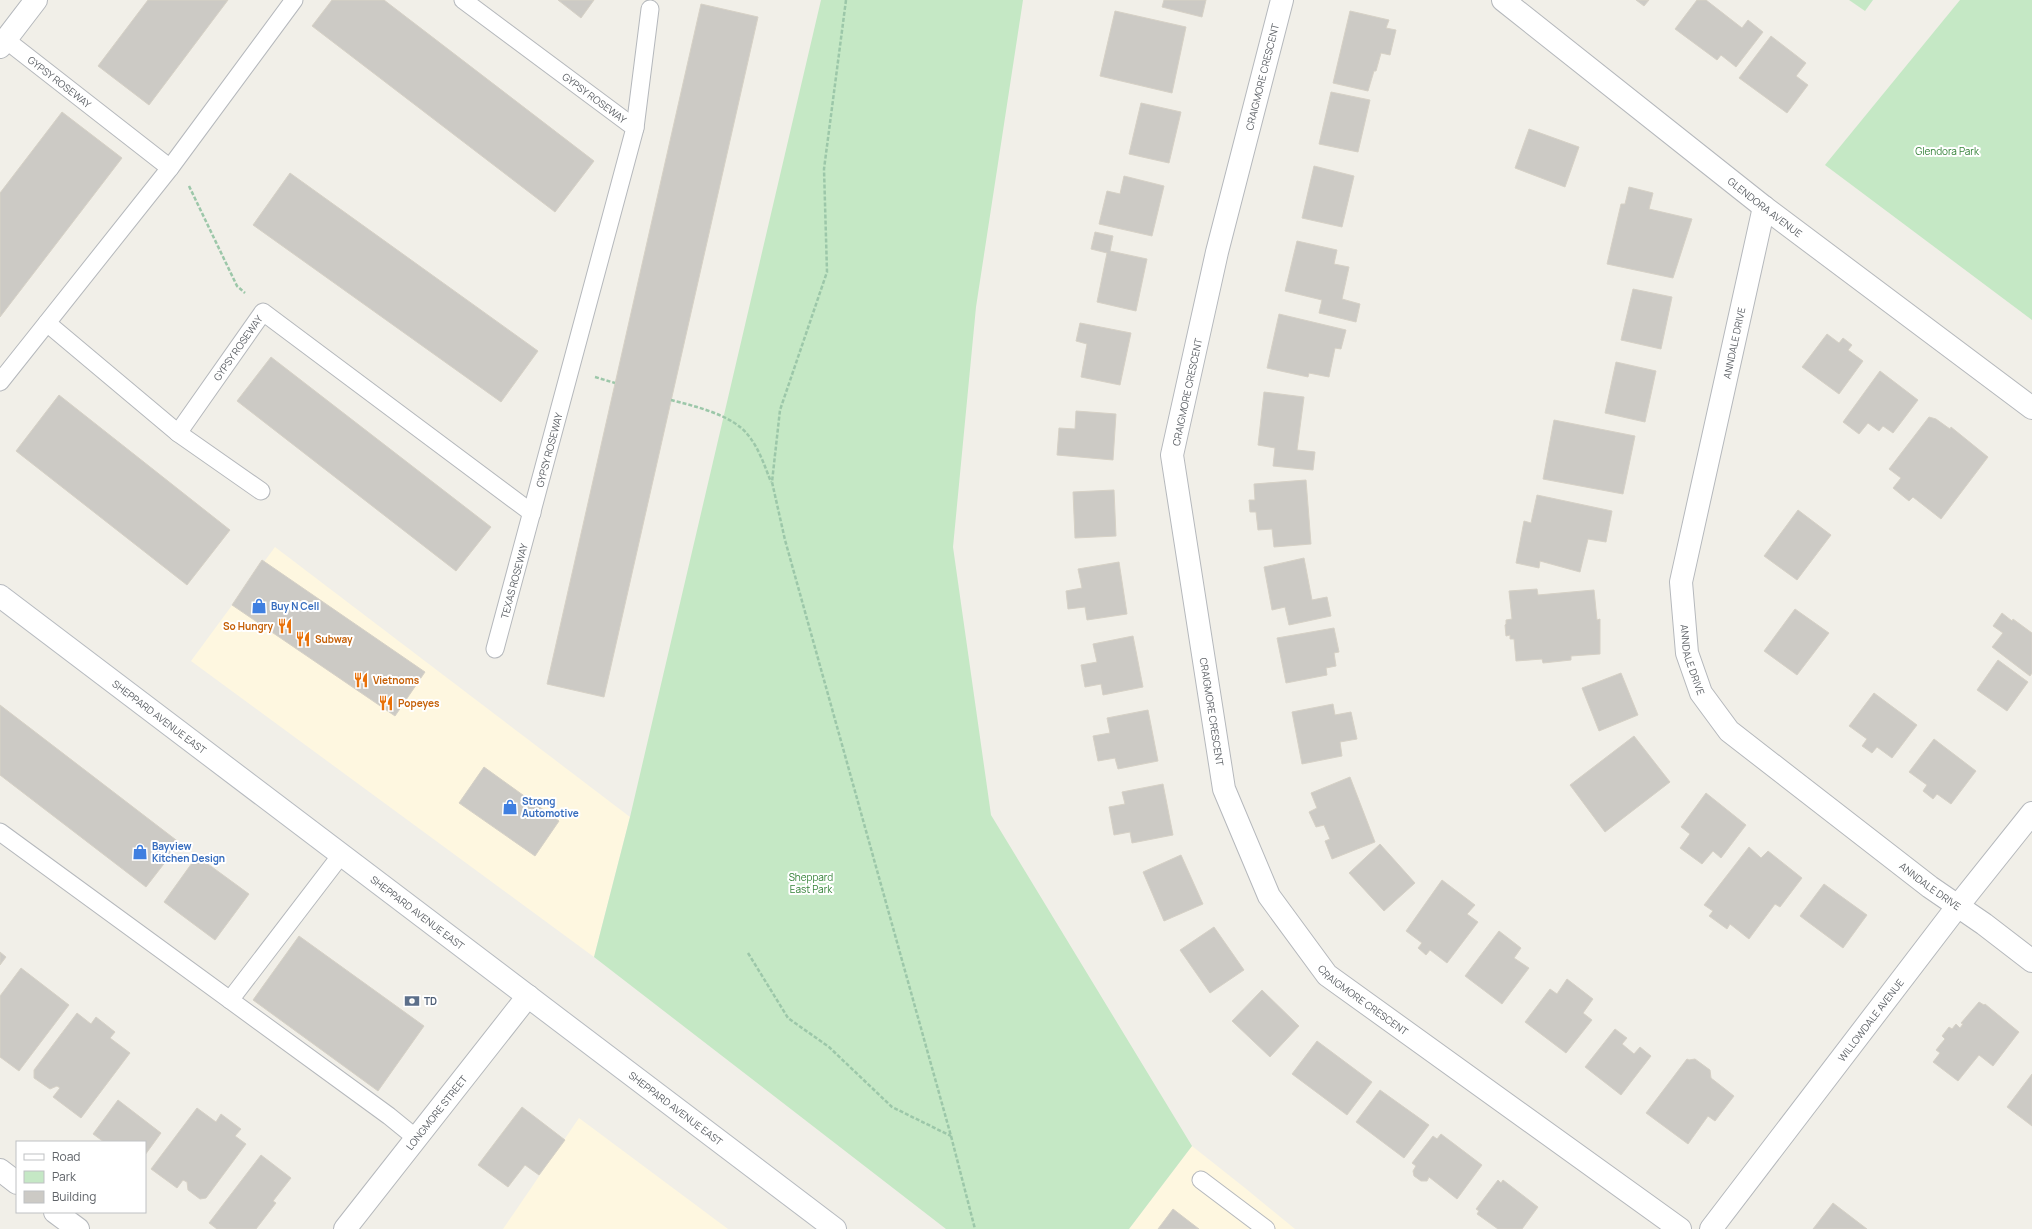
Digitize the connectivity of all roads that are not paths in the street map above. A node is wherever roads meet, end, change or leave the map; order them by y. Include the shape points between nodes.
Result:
1 (36, 0) edge
2 (294, 0) edge
3 (463, 0) edge
4 (1282, 0) edge
5 (1503, 0) edge
6 (650, 9) dead end
7 (3, 43) edge
8 (635, 128) junction
9 (170, 168) junction
10 (1764, 207) junction
11 (47, 323) junction
12 (0, 382) edge
13 (2032, 408) edge
14 (178, 433) junction
15 (261, 491) dead end
16 (532, 513) junction
17 (0, 596) edge
18 (495, 649) dead end
19 (2032, 813) edge
20 (0, 832) edge
21 (341, 855) junction
22 (1957, 907) junction
23 (2032, 961) edge
24 (528, 996) junction
25 (230, 1000) junction
26 (416, 1138) junction
27 (0, 1170) edge
28 (1201, 1180) dead end
29 (16, 1182) edge
30 (56, 1213) edge
31 (1244, 1223) edge
32 (78, 1229) edge
33 (345, 1229) edge
34 (835, 1229) edge
35 (1266, 1229) edge
36 (1680, 1229) edge
37 (1712, 1229) edge

1 - 7 street
2 - 9 lane
3 - 8 lane, GYPSY ROSEWAY
4 - 36 street, CRAIGMORE CRESCENT via 1218,252 1172,456 1224,789 1269,896 1327,975
5 - 10 street, GLENDORA AVENUE
6 - 8 lane
7 - 9 lane, GYPSY ROSEWAY
8 - 16 lane, GYPSY ROSEWAY
9 - 11 lane
10 - 13 street, GLENDORA AVENUE
10 - 22 street, ANNDALE DRIVE via 1681,582 1686,652 1701,693 1729,731
11 - 12 lane
11 - 14 lane
14 - 15 lane
14 - 16 lane, GYPSY ROSEWAY via 263,312
16 - 18 lane, TEXAS ROSEWAY
17 - 21 street, SHEPPARD AVENUE EAST
19 - 22 street, WILLOWDALE AVENUE
20 - 25 lane
21 - 24 street, SHEPPARD AVENUE EAST
21 - 25 lane
22 - 23 street, ANNDALE DRIVE
22 - 37 street, WILLOWDALE AVENUE
24 - 26 street, LONGMORE STREET
24 - 34 street, SHEPPARD AVENUE EAST
25 - 26 lane
26 - 33 street, LONGMORE STREET
27 - 29 street
28 - 31 lane
30 - 32 street
31 - 35 lane

